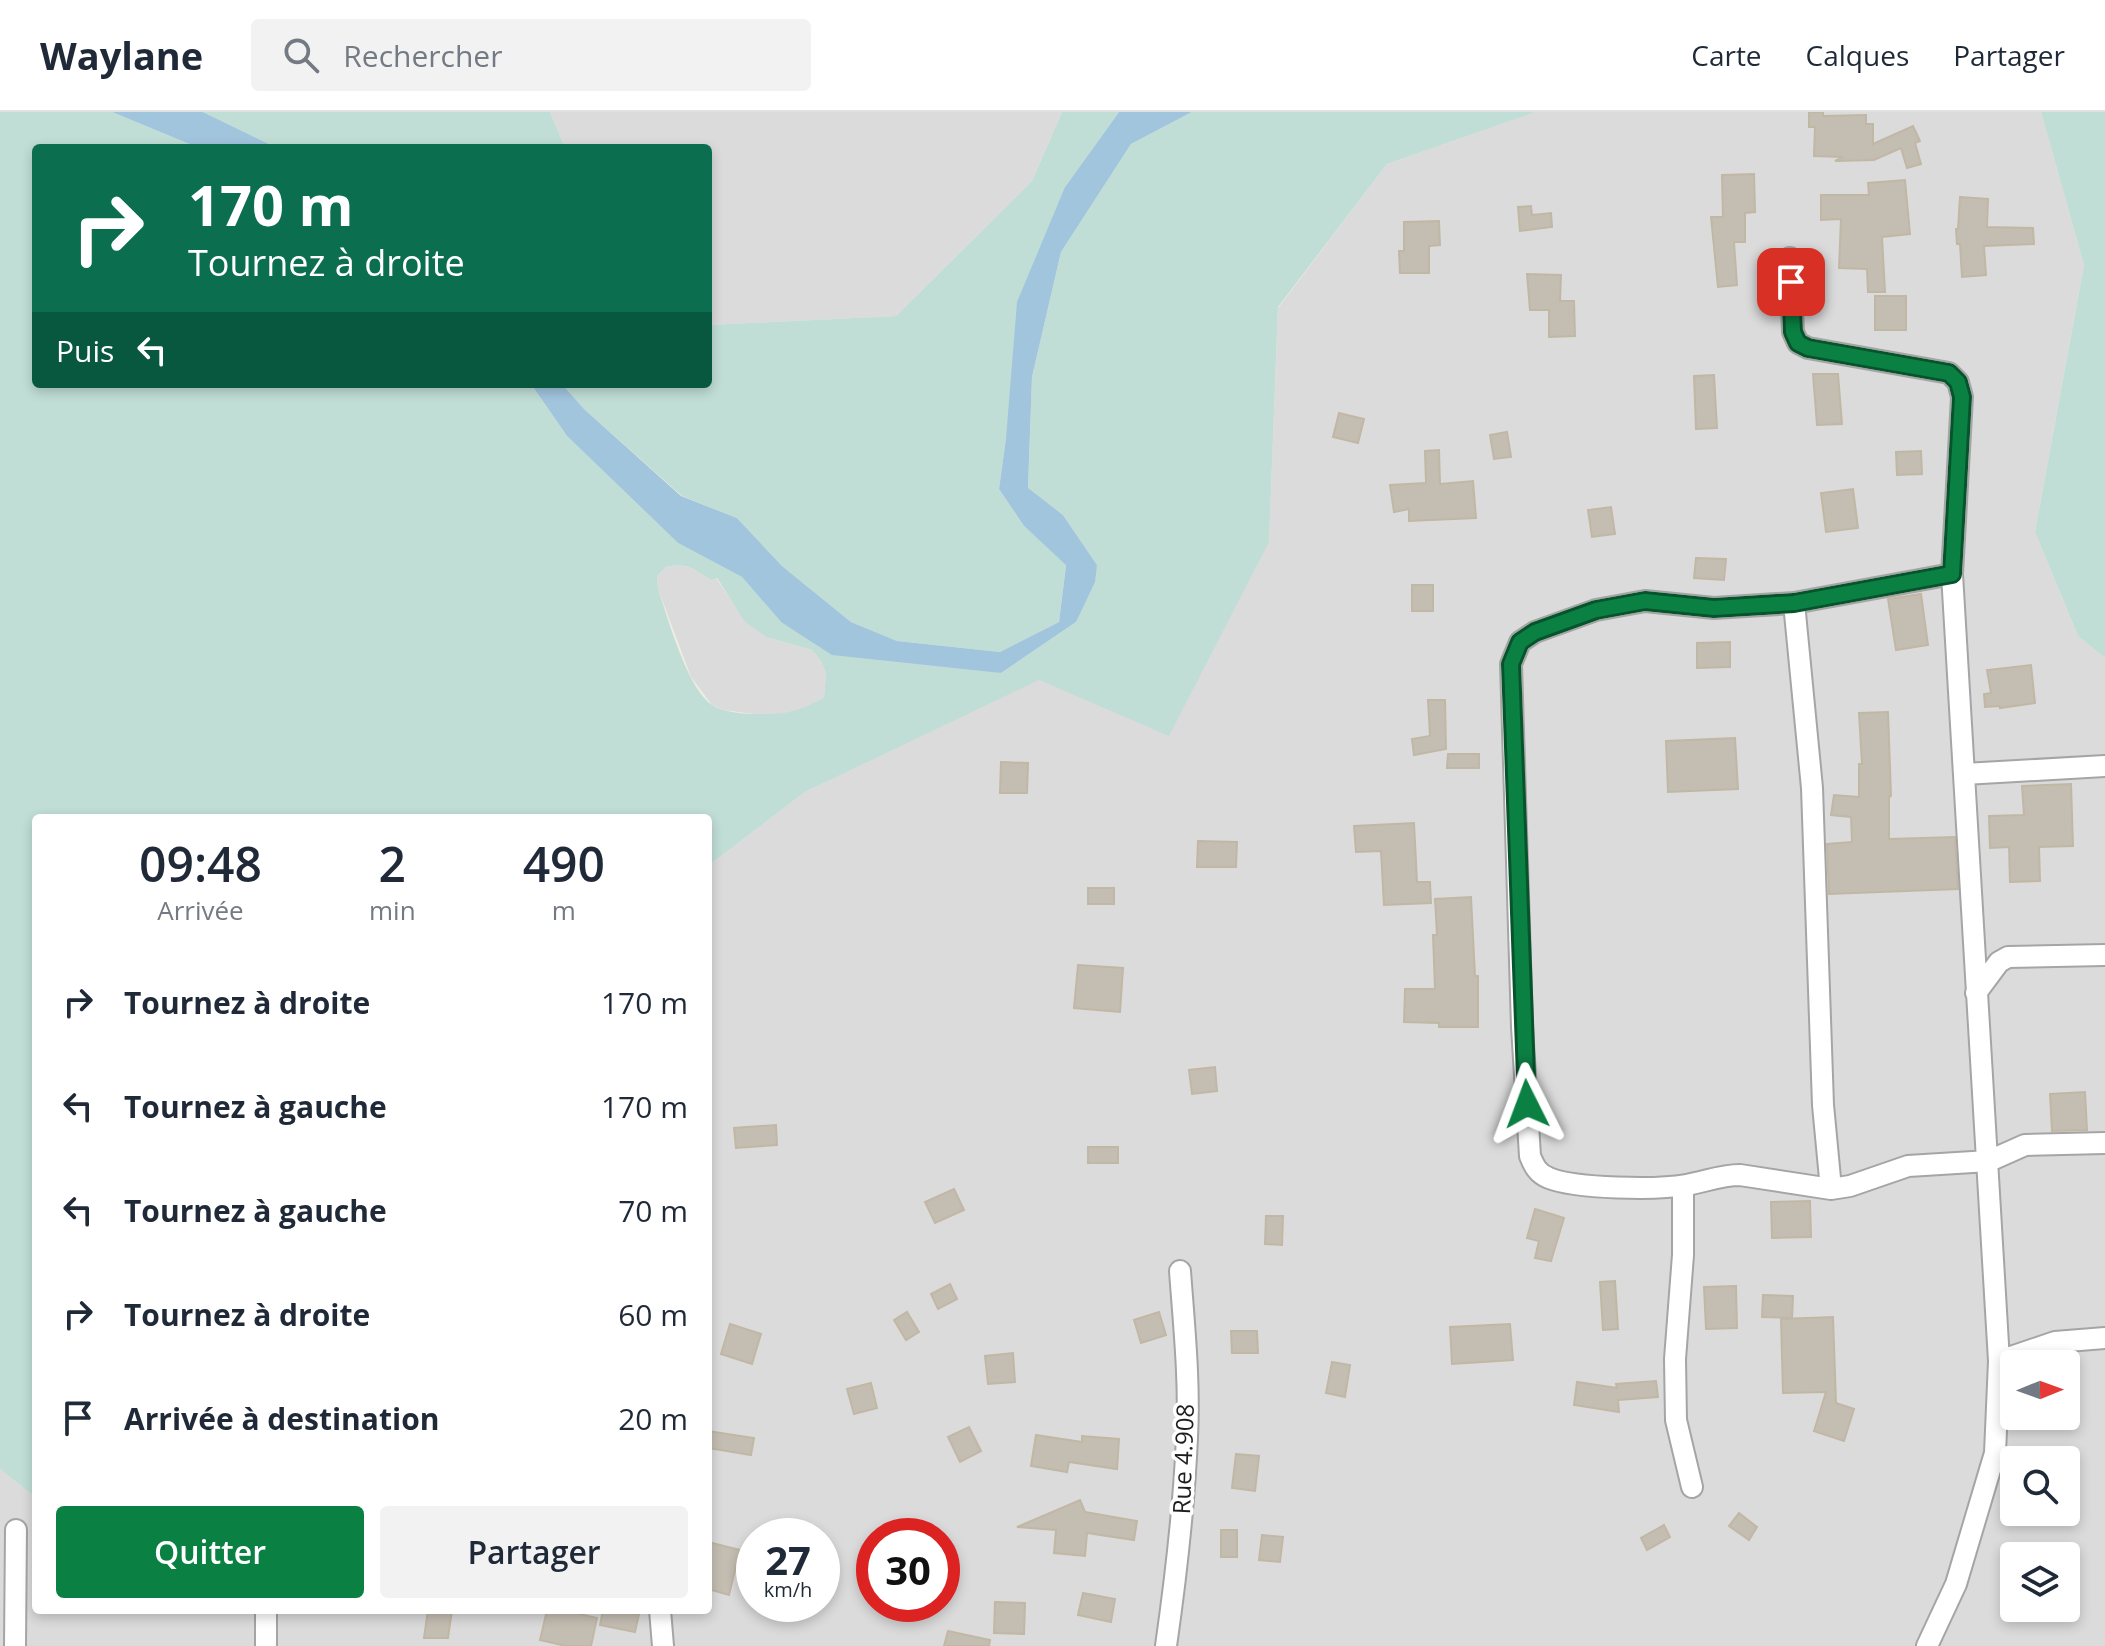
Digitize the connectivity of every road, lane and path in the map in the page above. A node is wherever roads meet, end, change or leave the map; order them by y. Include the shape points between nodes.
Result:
1 (1790, 258) dead end
2 (1952, 574) junction
3 (1794, 603) junction
4 (2105, 766) edge
5 (1964, 774) junction
6 (2105, 955) edge
7 (1976, 993) junction
8 (2105, 1143) edge
9 (1989, 1161) junction
10 (1683, 1186) junction
11 (1831, 1189) junction
12 (1180, 1271) dead end
13 (2105, 1338) edge
14 (1999, 1361) junction
15 (1692, 1487) dead end
16 (16, 1530) dead end
17 (266, 1614) edge
18 (660, 1614) edge
19 (15, 1646) edge
20 (266, 1646) edge
21 (663, 1646) edge
22 (1166, 1646) edge
23 (1927, 1646) edge

1 - 2 street via 1798,343 1949,373 1958,382 1962,397
2 - 3 street
2 - 5 street
3 - 10 street via 1714,608 1645,601 1596,610 1535,632 1520,642 1511,664 1530,1156 1536,1170 1549,1178 1627,1187
3 - 11 street via 1812,788 1823,1105
4 - 5 street
5 - 7 street
6 - 7 street via 2008,957
7 - 9 street
8 - 9 street via 2025,1145
9 - 11 street via 1908,1166
9 - 14 street
10 - 11 street via 1740,1175
10 - 15 street via 1676,1420
12 - 22 street, Rue 4.908 via 1187,1434 1180,1547
13 - 14 street via 2055,1342
14 - 23 street via 1995,1453 1956,1584
16 - 19 street
17 - 20 street
18 - 21 street

